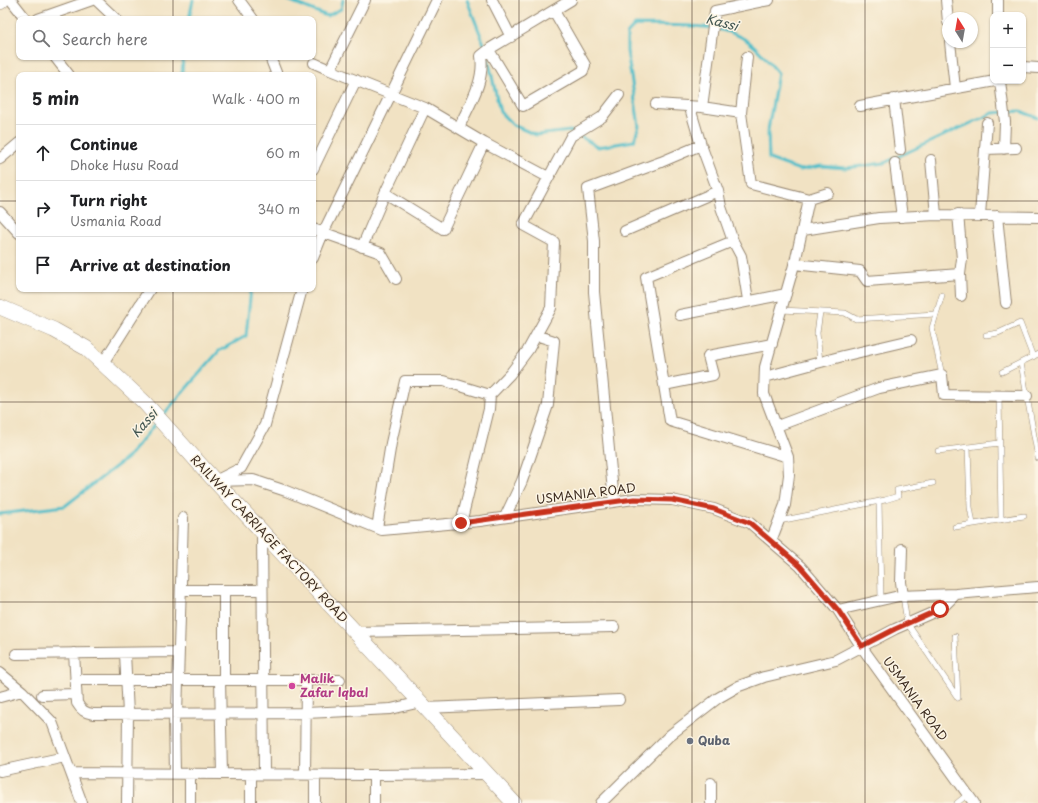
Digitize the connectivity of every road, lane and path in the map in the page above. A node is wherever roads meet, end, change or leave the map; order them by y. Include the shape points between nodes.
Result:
1 (10, 0) edge
2 (92, 0) edge
3 (96, 0) edge
4 (239, 0) edge
5 (365, 0) edge
6 (437, 0) edge
7 (492, 0) edge
8 (571, 0) edge
9 (769, 0) edge
10 (946, 0) edge
11 (998, 0) edge
12 (554, 11) junction
13 (947, 12) edge
14 (998, 12) edge
15 (23, 16) edge
16 (47, 16) edge
17 (113, 16) edge
18 (250, 16) edge
19 (511, 37) junction
20 (951, 48) edge
21 (486, 53) junction
22 (747, 57) dead end
23 (57, 60) edge
24 (271, 60) edge
25 (314, 63) dead end
26 (1026, 67) edge
27 (1038, 68) edge
28 (330, 70) junction
29 (67, 72) edge
30 (276, 72) edge
31 (356, 80) junction
32 (990, 82) edge
33 (1000, 84) edge
34 (954, 88) junction
35 (391, 93) junction
36 (619, 95) dead end
37 (894, 99) junction
38 (656, 104) dead end
39 (860, 106) dead end
40 (702, 107) junction
41 (425, 108) junction
42 (690, 108) junction
43 (741, 113) junction
44 (987, 123) dead end
45 (459, 127) junction
46 (484, 143) junction
47 (701, 145) junction
48 (16, 146) edge
49 (1016, 148) dead end
50 (1004, 149) junction
51 (900, 150) dead end
52 (985, 150) junction
53 (0, 159) edge
54 (316, 160) edge
55 (931, 160) dead end
56 (895, 163) dead end
57 (548, 177) junction
58 (718, 191) junction
59 (385, 193) junction
60 (828, 193) dead end
61 (809, 199) junction
62 (0, 212) edge
63 (958, 214) junction
64 (936, 215) junction
65 (980, 215) junction
66 (997, 216) junction
67 (902, 217) junction
68 (1038, 217) edge
69 (16, 230) edge
70 (803, 230) junction
71 (316, 231) edge
72 (625, 231) dead end
73 (324, 233) junction
74 (733, 242) junction
75 (362, 247) junction
76 (316, 251) edge
77 (794, 264) junction
78 (960, 274) junction
79 (396, 279) dead end
80 (148, 292) edge
81 (301, 292) edge
82 (786, 294) junction
83 (942, 295) dead end
84 (961, 296) dead end
85 (748, 300) junction
86 (1006, 303) dead end
87 (0, 307) edge
88 (781, 310) junction
89 (820, 312) junction
90 (935, 314) junction
91 (680, 315) dead end
92 (536, 334) junction
93 (986, 335) dead end
94 (911, 340) dead end
95 (772, 344) junction
96 (1035, 356) edge
97 (820, 362) junction
98 (103, 363) junction
99 (1021, 363) junction
100 (1002, 372) dead end
101 (942, 375) junction
102 (765, 377) junction
103 (664, 385) junction
104 (490, 395) junction
105 (998, 395) junction
106 (1027, 396) junction
107 (777, 426) junction
108 (999, 442) junction
109 (968, 447) junction
110 (938, 451) dead end
111 (788, 457) junction
112 (1038, 458) edge
113 (215, 481) junction
114 (933, 483) dead end
115 (879, 501) junction
116 (614, 502) junction
117 (1024, 516) dead end
118 (183, 518) dead end
119 (505, 518) junction
120 (1001, 520) junction
121 (778, 522) junction
122 (461, 523) junction
123 (973, 524) junction
124 (955, 527) dead end
125 (377, 528) junction
126 (262, 532) junction
127 (771, 540) junction
128 (902, 549) dead end
129 (1038, 587) edge
130 (181, 590) junction
131 (224, 590) junction
132 (262, 590) junction
133 (956, 594) junction
134 (903, 596) junction
135 (881, 600) junction
136 (838, 610) junction
137 (907, 624) junction
138 (614, 627) dead end
139 (356, 632) junction
140 (955, 636) dead end
141 (862, 646) junction
142 (125, 652) junction
143 (178, 652) junction
144 (74, 653) junction
145 (16, 654) dead end
146 (0, 673) edge
147 (75, 680) junction
148 (126, 680) junction
149 (178, 680) junction
150 (222, 680) junction
151 (262, 680) junction
152 (306, 680) junction
153 (340, 680) dead end
154 (22, 691) junction
155 (76, 694) junction
156 (42, 695) dead end
157 (0, 697) edge
158 (618, 700) dead end
159 (423, 705) junction
160 (263, 713) junction
161 (306, 713) junction
162 (128, 714) junction
163 (176, 714) junction
164 (220, 714) junction
165 (65, 757) junction
166 (0, 771) edge
167 (71, 772) junction
168 (128, 773) junction
169 (175, 773) junction
170 (190, 774) junction
171 (222, 774) junction
172 (251, 774) junction
173 (264, 774) junction
174 (488, 774) junction
175 (310, 775) junction
176 (374, 775) junction
177 (711, 783) dead end
178 (968, 794) junction
179 (82, 803) edge
180 (127, 803) edge
181 (190, 803) edge
182 (251, 803) edge
183 (315, 803) edge
184 (374, 803) edge
185 (514, 803) edge
186 (601, 803) edge
187 (711, 803) edge
188 (957, 803) edge
189 (974, 803) edge

1 - 15 street
2 - 16 street
3 - 17 street
4 - 18 street
5 - 28 street
6 - 35 street
7 - 19 street
8 - 12 street
9 - 40 street via 715,12
10 - 13 street
11 - 14 street
12 - 19 street
12 - 21 street via 585,65 583,71 523,106
19 - 21 street
20 - 34 street
21 - 45 street via 480,80
22 - 43 street
23 - 29 street
24 - 30 street
25 - 28 street
26 - 27 street
28 - 31 street
31 - 35 street
31 - 54 street
32 - 34 street
33 - 50 street via 1006,122
34 - 37 street
35 - 41 street
35 - 73 street
36 - 57 street via 602,117 568,140
37 - 39 street
37 - 51 street
38 - 42 street
40 - 42 street
40 - 43 street
41 - 45 street
41 - 59 street
42 - 47 street
43 - 61 street via 751,184
44 - 52 street
45 - 46 street
46 - 57 street
46 - 59 street via 443,228
47 - 58 street
47 - 116 street via 588,189 594,241 594,292
48 - 53 street
49 - 50 street
50 - 52 street
52 - 65 street
55 - 64 street
56 - 67 street
57 - 92 street via 523,225 554,242 551,308
58 - 72 street
58 - 74 street
59 - 75 street
60 - 61 street
61 - 70 street
62 - 69 street
63 - 64 street
63 - 65 street
63 - 78 street via 962,259
64 - 67 street
65 - 66 street
66 - 68 street
66 - 86 street
67 - 70 street via 879,218
70 - 77 street
71 - 73 street
73 - 75 street
73 - 76 street
74 - 85 street via 741,256
74 - 103 street via 646,277
75 - 79 street via 381,253
77 - 78 street via 860,271 868,281
77 - 82 street
78 - 84 street
80 - 98 street
81 - 113 street via 265,425 241,468
82 - 85 street
82 - 88 street
83 - 90 lane
85 - 91 street
87 - 98 main road, RAILWAY CARRIAGE FACTORY ROAD via 54,330 86,348
88 - 89 lane
88 - 95 street
89 - 90 lane via 845,313 856,319
89 - 97 lane via 817,333
90 - 101 lane via 932,328
92 - 104 street via 528,350 510,374
92 - 119 street via 554,341 548,405 522,481
93 - 96 lane via 998,333 1020,323
94 - 97 street
95 - 102 street via 765,367
95 - 103 street via 708,356 713,375
96 - 99 lane
97 - 102 street
98 - 113 main road, RAILWAY CARRIAGE FACTORY ROAD via 144,402
99 - 100 lane
99 - 106 lane
101 - 105 street via 944,395
101 - 107 street via 879,388
102 - 107 street via 764,394
103 - 111 street via 670,421
104 - 122 street via 489,409
104 - 125 street via 444,382 405,381 391,443
105 - 106 street
105 - 108 lane
106 - 112 lane
107 - 111 street
108 - 109 lane
108 - 120 lane
109 - 110 lane
109 - 123 lane
111 - 121 street via 789,475 785,505
113 - 125 street, USMANIA ROAD via 253,480
113 - 126 main road, RAILWAY CARRIAGE FACTORY ROAD
114 - 115 lane via 897,490 898,496
115 - 121 lane
115 - 135 lane
116 - 119 street, USMANIA ROAD
116 - 127 street, USMANIA ROAD via 634,499 672,500 714,509 750,523
117 - 120 lane
118 - 130 street
119 - 122 street, USMANIA ROAD
120 - 123 lane
121 - 127 street
122 - 125 street, USMANIA ROAD via 382,530
123 - 124 lane
126 - 132 street
126 - 139 main road, RAILWAY CARRIAGE FACTORY ROAD
127 - 136 street, USMANIA ROAD via 800,566
128 - 134 street
129 - 133 street
130 - 131 street
130 - 143 street
131 - 132 street
131 - 150 street
132 - 151 street
133 - 134 street
133 - 137 street via 940,609
134 - 135 street
134 - 137 lane
135 - 136 street
136 - 141 street, USMANIA ROAD
137 - 140 lane via 958,698
137 - 141 street
138 - 139 street
139 - 159 main road, RAILWAY CARRIAGE FACTORY ROAD
141 - 178 street, USMANIA ROAD
141 - 186 street via 836,660 764,677 739,686 718,698 670,735
142 - 143 street
142 - 144 street
142 - 148 street
143 - 149 street
144 - 145 street
144 - 147 street
146 - 154 street
147 - 148 street
147 - 155 street
148 - 149 street
148 - 162 street
149 - 150 street
149 - 163 street
150 - 151 street
150 - 164 street
151 - 152 street
151 - 160 street
152 - 153 street
152 - 161 street
154 - 157 street
154 - 165 street via 52,722
155 - 156 street
155 - 162 street via 80,709 86,713
158 - 159 street
159 - 161 street
159 - 174 main road, RAILWAY CARRIAGE FACTORY ROAD
160 - 161 street
160 - 164 street
160 - 173 street
161 - 175 street
162 - 163 street
162 - 168 street
163 - 164 street
163 - 169 street
164 - 171 street
165 - 166 street
165 - 167 street
167 - 168 street
167 - 179 street
168 - 169 street
168 - 180 street
169 - 170 street
170 - 171 street
170 - 181 street
171 - 172 street
172 - 173 street
172 - 182 street
173 - 175 street
174 - 176 street
174 - 185 main road, RAILWAY CARRIAGE FACTORY ROAD
175 - 176 street
175 - 183 street
176 - 184 street
177 - 187 street
178 - 188 lane
178 - 189 street, USMANIA ROAD

